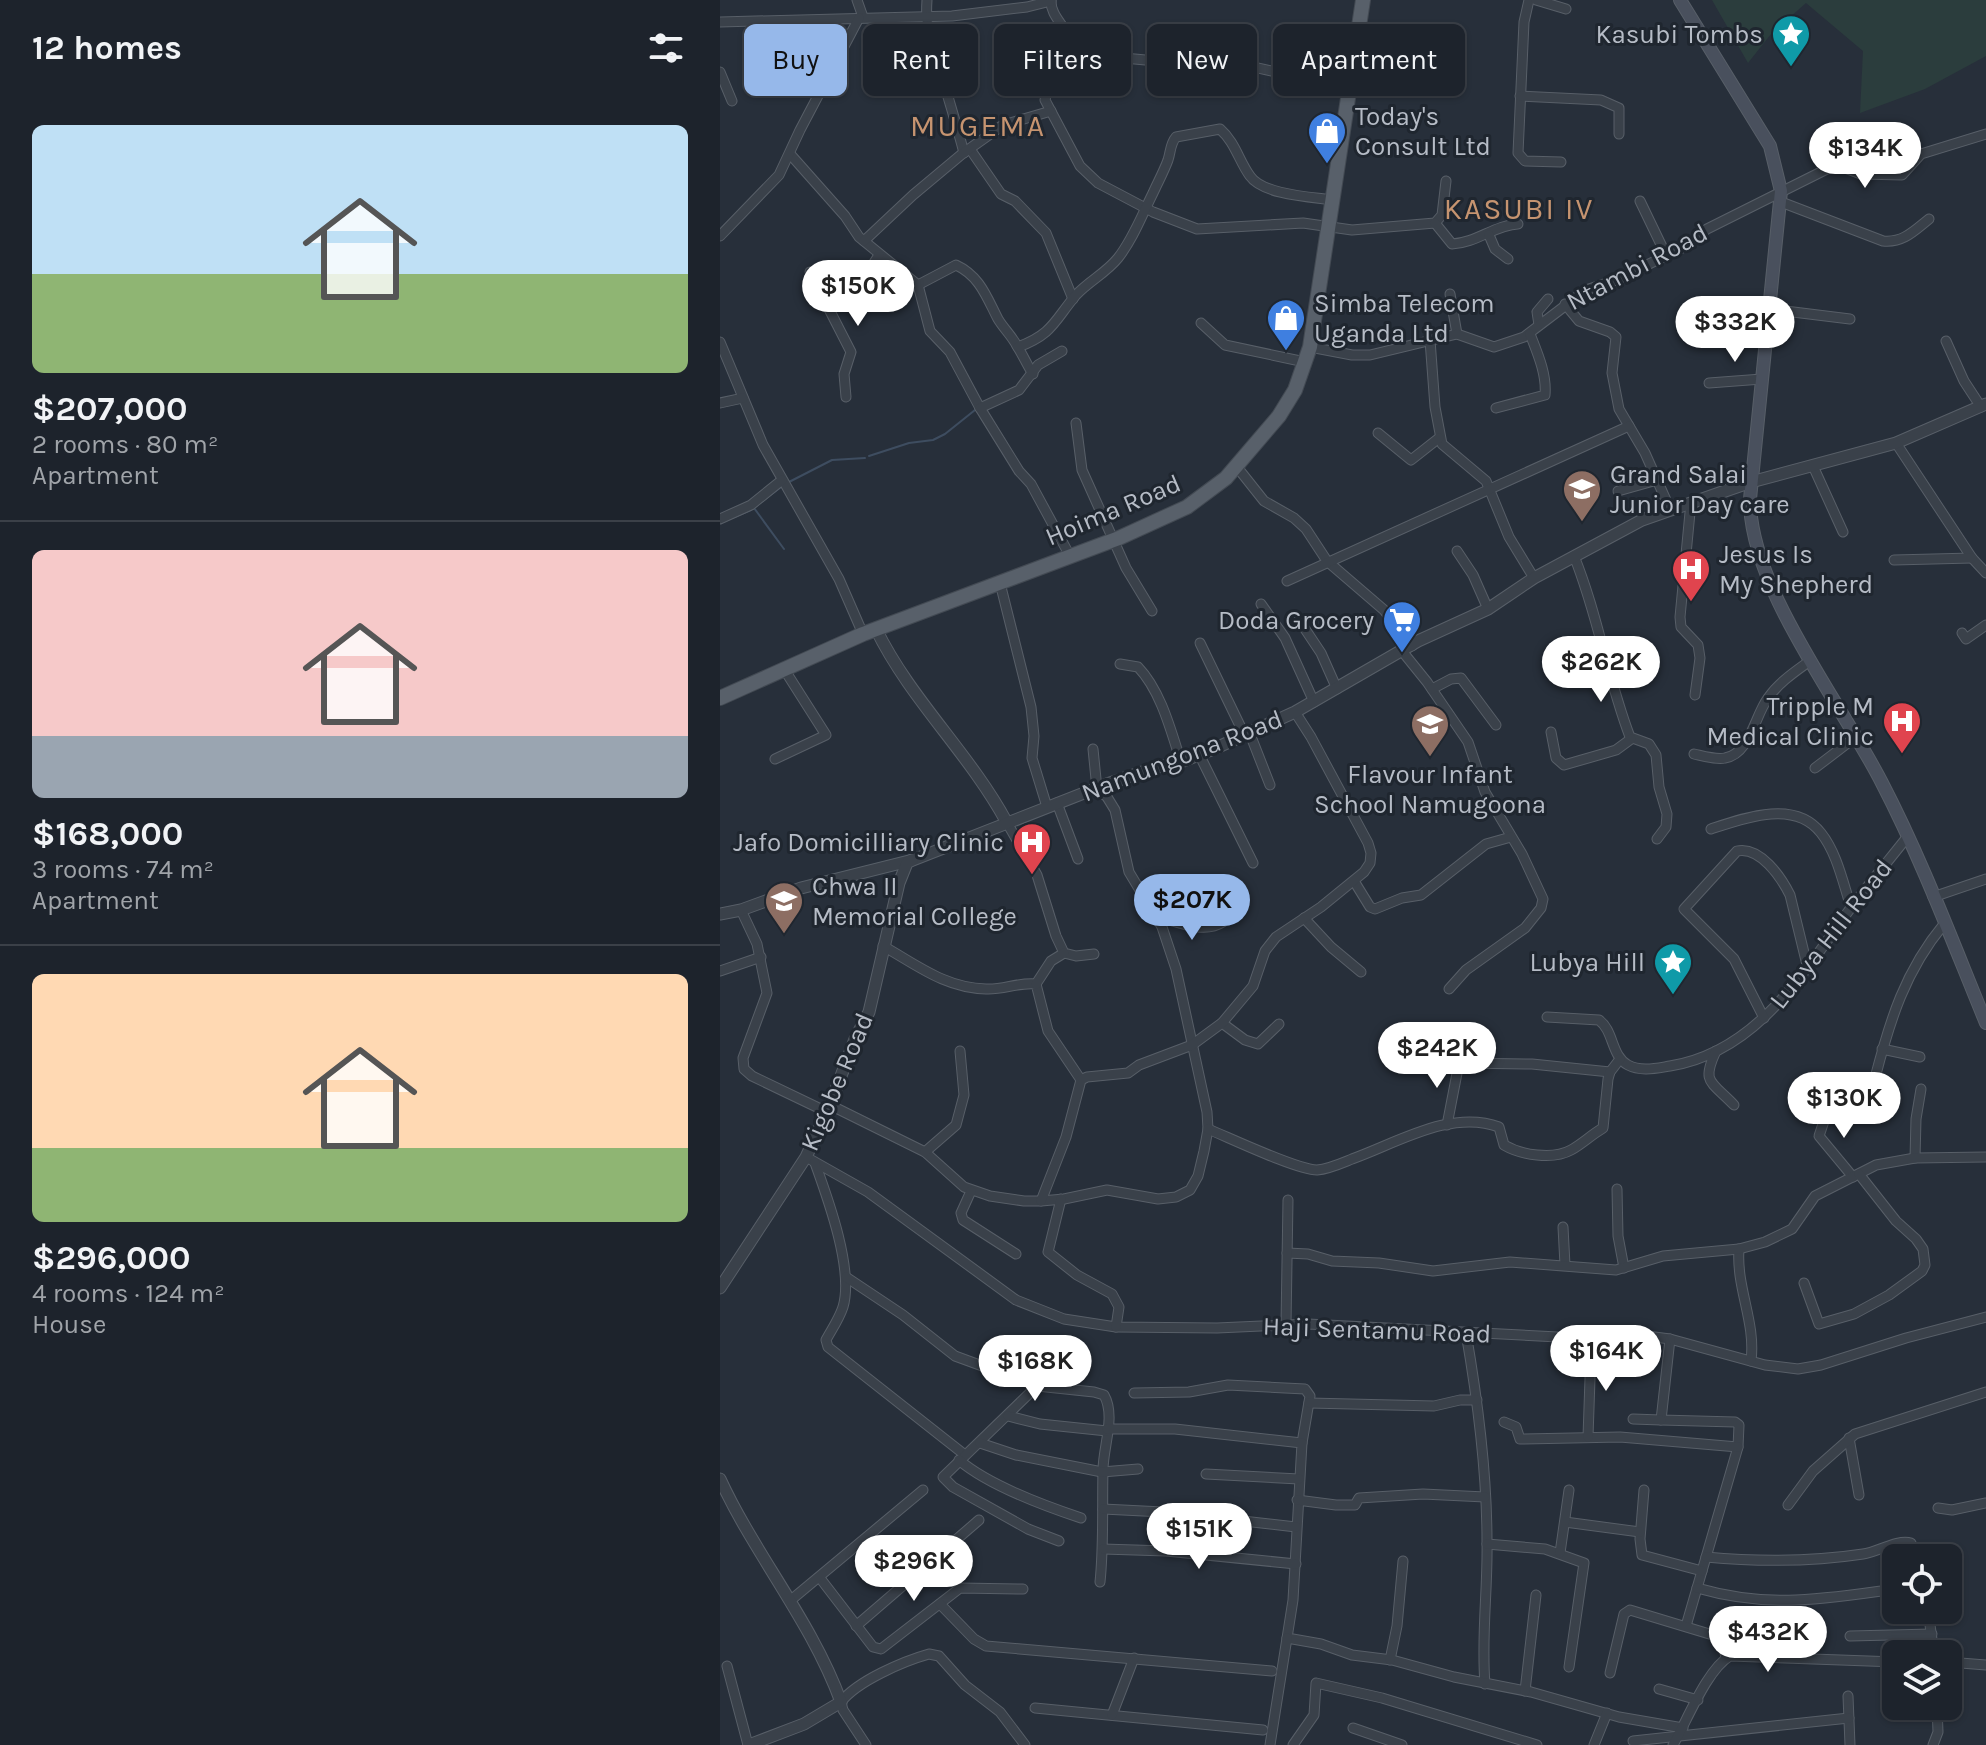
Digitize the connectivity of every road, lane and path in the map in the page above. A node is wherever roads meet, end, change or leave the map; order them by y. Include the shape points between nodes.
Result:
1 (857, 0) edge
2 (927, 0) edge
3 (1363, 0) edge
4 (1529, 0) edge
5 (1536, 0) edge
6 (1680, 0) edge
7 (1051, 1) edge
8 (1566, 9) dead end
9 (926, 15) junction
10 (861, 18) junction
11 (720, 22) edge
12 (1061, 24) edge
13 (1359, 24) edge
14 (1131, 59) edge
15 (1273, 71) edge
16 (720, 72) edge
17 (1046, 96) edge
18 (1349, 96) edge
19 (1520, 96) junction
20 (732, 101) dead end
21 (1051, 111) junction
22 (1619, 134) dead end
23 (1986, 134) edge
24 (967, 151) junction
25 (790, 154) junction
26 (1561, 162) dead end
27 (1446, 181) dead end
28 (1781, 197) junction
29 (1333, 200) junction
30 (1640, 201) dead end
31 (1146, 208) junction
32 (1929, 219) dead end
33 (1435, 223) junction
34 (1518, 224) dead end
35 (1329, 227) junction
36 (1489, 235) junction
37 (720, 236) edge
38 (864, 241) junction
39 (879, 255) junction
40 (1666, 255) junction
41 (1508, 259) dead end
42 (810, 272) dead end
43 (918, 285) junction
44 (1450, 294) dead end
45 (1073, 299) junction
46 (1548, 299) dead end
47 (1565, 304) junction
48 (830, 309) junction
49 (1769, 309) junction
50 (1850, 319) dead end
51 (1201, 323) dead end
52 (1539, 325) junction
53 (1457, 334) junction
54 (1530, 334) junction
55 (1430, 340) junction
56 (1946, 341) dead end
57 (720, 342) edge
58 (1018, 347) junction
59 (1310, 347) junction
60 (1062, 351) dead end
61 (1305, 362) junction
62 (1033, 374) junction
63 (1762, 379) junction
64 (1709, 383) dead end
65 (846, 397) dead end
66 (743, 398) junction
67 (720, 403) edge
68 (1984, 406) edge
69 (980, 408) junction
70 (1496, 408) dead end
71 (1076, 423) dead end
72 (1629, 426) junction
73 (1378, 433) dead end
74 (1439, 438) junction
75 (1896, 443) junction
76 (1813, 466) junction
77 (1237, 467) junction
78 (1517, 475) dead end
79 (782, 480) junction
80 (1657, 480) junction
81 (1486, 481) junction
82 (1751, 482) junction
83 (1618, 491) dead end
84 (1691, 502) junction
85 (1670, 509) junction
86 (720, 519) edge
87 (1843, 532) dead end
88 (1113, 540) junction
89 (1457, 551) dead end
90 (1070, 556) junction
91 (1574, 556) junction
92 (1972, 558) junction
93 (1894, 560) dead end
94 (1984, 569) edge
95 (1534, 578) junction
96 (1287, 581) dead end
97 (1000, 583) junction
98 (1261, 604) dead end
99 (1488, 609) junction
100 (1152, 611) dead end
101 (1299, 620) dead end
102 (1986, 625) edge
103 (869, 632) junction
104 (1962, 633) dead end
105 (1200, 643) dead end
106 (1407, 648) junction
107 (1811, 660) junction
108 (1120, 664) dead end
109 (784, 669) junction
110 (1337, 689) junction
111 (1432, 689) junction
112 (1695, 695) dead end
113 (720, 698) edge
114 (1314, 702) junction
115 (1295, 712) junction
116 (1496, 725) dead end
117 (1551, 732) dead end
118 (1248, 735) junction
119 (1857, 736) junction
120 (1631, 739) junction
121 (1093, 749) dead end
122 (1199, 754) junction
123 (1694, 754) dead end
124 (775, 759) dead end
125 (1181, 762) junction
126 (1815, 768) dead end
127 (1270, 785) dead end
128 (1097, 789) junction
129 (1052, 805) junction
130 (1006, 821) junction
131 (1711, 829) dead end
132 (1908, 836) junction
133 (1511, 837) junction
134 (1657, 839) dead end
135 (1078, 859) dead end
136 (913, 860) junction
137 (1253, 863) dead end
138 (1986, 879) edge
139 (1354, 881) junction
140 (1933, 897) junction
141 (1851, 907) junction
142 (741, 910) junction
143 (720, 914) edge
144 (1156, 916) junction
145 (1304, 918) junction
146 (1223, 922) dead end
147 (1944, 924) junction
148 (883, 946) junction
149 (1064, 953) junction
150 (1094, 954) dead end
151 (761, 957) junction
152 (1808, 969) junction
153 (720, 971) edge
154 (1361, 972) dead end
155 (1036, 984) junction
156 (1449, 989) dead end
157 (1547, 1017) dead end
158 (1764, 1018) junction
159 (1222, 1023) junction
160 (1986, 1023) edge
161 (1279, 1024) dead end
162 (1192, 1045) junction
163 (1415, 1049) dead end
164 (1882, 1049) junction
165 (960, 1051) dead end
166 (1716, 1051) junction
167 (1920, 1057) dead end
168 (1620, 1059) junction
169 (1459, 1063) junction
170 (1610, 1072) junction
171 (1875, 1078) dead end
172 (1081, 1080) junction
173 (1921, 1089) dead end
174 (1830, 1103) dead end
175 (1734, 1105) dead end
176 (828, 1109) junction
177 (1447, 1125) junction
178 (1208, 1129) junction
179 (925, 1152) junction
180 (1986, 1157) edge
181 (1915, 1158) junction
182 (810, 1160) junction
183 (1856, 1176) junction
184 (1617, 1189) dead end
185 (971, 1191) junction
186 (1061, 1199) junction
187 (1288, 1200) dead end
188 (1041, 1201) junction
189 (1563, 1227) dead end
190 (1739, 1249) junction
191 (1287, 1253) junction
192 (1016, 1254) dead end
193 (1565, 1265) junction
194 (1624, 1268) junction
195 (846, 1277) junction
196 (1804, 1283) dead end
197 (720, 1288) edge
198 (1986, 1317) edge
199 (1286, 1324) junction
200 (1116, 1327) junction
201 (1466, 1333) junction
202 (1670, 1339) junction
203 (1591, 1349) dead end
204 (1751, 1361) junction
205 (1037, 1386) junction
206 (1986, 1392) edge
207 (1134, 1393) dead end
208 (1477, 1400) junction
209 (1309, 1403) junction
210 (1008, 1416) junction
211 (1633, 1419) dead end
212 (1647, 1420) junction
213 (1661, 1420) junction
214 (1504, 1422) dead end
215 (1107, 1430) junction
216 (1588, 1437) junction
217 (1849, 1438) junction
218 (1646, 1440) junction
219 (980, 1443) junction
220 (1302, 1443) junction
221 (1738, 1447) junction
222 (962, 1457) junction
223 (1138, 1469) dead end
224 (1102, 1472) junction
225 (1206, 1474) dead end
226 (720, 1479) edge
227 (1299, 1479) junction
228 (923, 1490) dead end
229 (1569, 1490) dead end
230 (1644, 1490) dead end
231 (1859, 1495) dead end
232 (1485, 1497) junction
233 (1297, 1500) junction
234 (1986, 1503) edge
235 (1788, 1505) dead end
236 (1938, 1508) dead end
237 (1103, 1509) junction
238 (1081, 1518) dead end
239 (979, 1520) dead end
240 (1565, 1522) junction
241 (1296, 1527) junction
242 (1640, 1532) junction
243 (1059, 1541) dead end
244 (1487, 1544) junction
245 (1103, 1549) junction
246 (1882, 1549) edge
247 (1560, 1553) junction
248 (1706, 1557) junction
249 (1403, 1561) dead end
250 (1296, 1564) junction
251 (1702, 1571) junction
252 (820, 1578) junction
253 (1100, 1582) dead end
254 (1697, 1588) junction
255 (1023, 1589) dead end
256 (1882, 1591) edge
257 (1536, 1595) dead end
258 (791, 1600) junction
259 (940, 1604) junction
260 (1930, 1624) edge
261 (856, 1626) junction
262 (1686, 1626) junction
263 (1932, 1634) junction
264 (1850, 1636) dead end
265 (1287, 1638) junction
266 (1933, 1640) edge
267 (1134, 1658) junction
268 (1726, 1658) junction
269 (1390, 1660) junction
270 (1882, 1661) edge
271 (1962, 1663) edge
272 (1986, 1665) edge
273 (727, 1666) dead end
274 (1569, 1667) dead end
275 (1272, 1671) dead end
276 (1610, 1673) dead end
277 (1485, 1684) junction
278 (1659, 1689) dead end
279 (1525, 1691) junction
280 (1848, 1696) dead end
281 (1698, 1700) junction
282 (841, 1702) junction
283 (1035, 1708) dead end
284 (1607, 1713) junction
285 (1112, 1715) junction
286 (1849, 1718) junction
287 (1938, 1720) edge
288 (1353, 1728) dead end
289 (1683, 1728) junction
290 (1263, 1730) dead end
291 (776, 1741) edge
292 (1633, 1741) dead end
293 (749, 1745) edge
294 (866, 1745) edge
295 (1025, 1745) edge
296 (1270, 1745) edge
297 (1293, 1745) edge
298 (1402, 1745) edge
299 (1537, 1745) edge
300 (1594, 1745) edge
301 (1673, 1745) edge
302 (1850, 1745) edge
303 (1933, 1745) edge

1 - 10 street
2 - 9 street
3 - 13 main road, Hoima Road
4 - 19 street
5 - 8 street
6 - 28 main road via 1770,146
7 - 9 street via 973,14
7 - 12 street
9 - 10 street
9 - 24 street via 929,40
10 - 11 street
10 - 25 street
14 - 15 street via 1213,58
16 - 20 street
17 - 21 street
18 - 29 main road, Hoima Road
19 - 22 street via 1606,100 1619,108
19 - 26 street via 1518,153 1525,161
21 - 24 street via 1003,125
21 - 31 street via 1082,169 1107,189
23 - 28 street, Ntambi Road via 1921,154 1902,175 1861,174 1840,166
24 - 38 street
24 - 45 street via 1001,194 1046,233
25 - 37 street via 779,175
25 - 38 street
27 - 33 street via 1442,215
28 - 32 street via 1892,242
28 - 40 street, Ntambi Road via 1707,229
28 - 49 main road
29 - 31 street via 1289,194 1253,180 1218,128 1174,138
29 - 35 main road, Hoima Road
30 - 40 street
31 - 35 street via 1202,231 1288,223
31 - 45 street via 1117,259
33 - 35 street
33 - 36 street via 1452,244
34 - 36 street
35 - 59 main road, Hoima Road
36 - 41 street
38 - 39 street
39 - 43 street
39 - 48 street via 861,283
40 - 47 street, Ntambi Road
42 - 48 street
43 - 58 street via 959,266 976,279
43 - 69 street via 930,331 950,352
44 - 53 street
45 - 58 street via 1048,331
46 - 52 street via 1537,312
47 - 52 street, Ntambi Road
47 - 72 street via 1579,321 1616,337 1613,383
48 - 65 street via 851,352 844,374
49 - 50 street
49 - 63 main road
51 - 61 street via 1225,345
52 - 54 street, Ntambi Road
53 - 54 street, Ntambi Road via 1494,347
53 - 55 street
54 - 70 street via 1545,395
55 - 59 street via 1370,355
55 - 74 street
56 - 68 street via 1964,381
57 - 66 street
58 - 62 street
59 - 61 main road, Hoima Road
60 - 62 street
61 - 77 main road, Hoima Road via 1286,406
62 - 69 street via 1019,390
63 - 64 street
63 - 82 main road
66 - 67 street
66 - 79 street
68 - 75 street, Namungona Road
69 - 90 street via 1031,484
71 - 88 street via 1082,470
72 - 80 street
72 - 96 street
73 - 74 street via 1411,460
74 - 81 street via 1447,452
75 - 76 street, Namungona Road
75 - 92 street
76 - 82 street, Namungona Road
76 - 87 street
77 - 88 main road, Hoima Road via 1187,507
77 - 106 street via 1264,501 1294,518 1327,561 1384,610
78 - 81 street
79 - 86 street via 751,505
79 - 103 street
80 - 83 street
80 - 85 street
81 - 95 street via 1509,537
82 - 84 street, Namungona Road
82 - 107 main road via 1750,510 1760,558
84 - 85 street, Namungona Road
84 - 112 street via 1680,617 1681,627 1698,645
85 - 91 street, Namungona Road
88 - 90 main road, Hoima Road
88 - 100 street
89 - 99 street
90 - 97 main road, Hoima Road
91 - 95 street, Namungona Road
91 - 120 street
92 - 93 street
92 - 94 street
95 - 99 street, Namungona Road
97 - 103 main road, Hoima Road
97 - 129 street via 1031,707 1033,763
98 - 114 street via 1285,638
99 - 106 street, Namungona Road
101 - 110 street
102 - 104 street via 1966,639
103 - 109 main road, Hoima Road
103 - 130 street via 966,758
105 - 118 street
106 - 110 street, Namungona Road
106 - 111 street
107 - 119 main road
107 - 123 street via 1768,697 1736,753 1722,759
108 - 125 street via 1138,667 1149,681 1169,720
109 - 113 main road, Hoima Road
109 - 124 street via 826,735
110 - 114 street, Namungona Road
111 - 116 street via 1461,678
111 - 133 street via 1468,742 1485,792
114 - 115 street, Namungona Road
115 - 118 street, Namungona Road
115 - 139 street via 1371,853 1370,863
117 - 120 street via 1556,758 1564,765 1616,750
118 - 122 street, Namungona Road
118 - 127 street
119 - 126 street
119 - 132 main road
120 - 134 street via 1649,744 1656,755 1667,814
121 - 128 street
122 - 125 street, Namungona Road
122 - 137 street
125 - 128 street, Namungona Road
128 - 129 street, Namungona Road
128 - 144 street via 1115,810 1129,872
129 - 130 street, Namungona Road
129 - 135 street
130 - 136 street, Namungona Road
130 - 149 street via 1037,875
131 - 141 street via 1763,815 1807,820 1832,851
132 - 140 main road
132 - 141 street, Lubya Hill Road
133 - 139 street via 1486,844 1421,895 1375,909
133 - 156 street via 1541,893 1541,908 1525,928 1466,970
136 - 142 street, Namungona Road via 801,888
136 - 148 street, Kigobe Road via 899,883
138 - 140 street
139 - 145 street
140 - 147 main road
141 - 152 street, Lubya Hill Road
142 - 143 street, Namungona Road
142 - 151 street
144 - 146 street via 1202,928
144 - 162 street via 1176,969
145 - 154 street
145 - 159 street via 1269,945 1253,986
147 - 160 main road
147 - 164 street via 1904,986
148 - 155 street via 937,979 967,988
148 - 176 street, Kigobe Road via 869,1012
149 - 150 street
149 - 155 street via 1048,964
151 - 153 street
151 - 176 street via 767,993 743,1058 744,1069
152 - 158 street, Lubya Hill Road
152 - 158 street via 1784,884 1759,857 1737,851 1684,909 1734,959
155 - 172 street via 1048,1031
157 - 168 street via 1602,1021
158 - 166 street, Lubya Hill Road
159 - 161 street via 1256,1044
159 - 162 street
162 - 172 street via 1125,1075
162 - 178 street
163 - 169 street
164 - 167 street
164 - 171 street
165 - 179 street via 964,1095 956,1125
166 - 168 street, Lubya Hill Road via 1652,1068 1632,1067
166 - 175 street via 1707,1078
168 - 170 street
169 - 170 street
169 - 177 street
170 - 177 street via 1604,1127 1568,1151 1517,1151 1504,1145 1496,1126
172 - 188 street
173 - 181 street
174 - 183 street via 1819,1136
176 - 179 street
176 - 182 street, Kigobe Road
177 - 178 street via 1318,1170
178 - 186 street via 1195,1184 1183,1194 1158,1199 1102,1190
179 - 185 street
180 - 181 street
181 - 183 street via 1876,1165
182 - 195 street via 831,1208
182 - 197 street, Kigobe Road
182 - 200 street, Haji Sentamu Road via 868,1192 1016,1300 1064,1319
183 - 190 street via 1815,1196 1792,1229
183 - 196 street via 1923,1249 1925,1265 1902,1287 1854,1314 1819,1324
184 - 194 street
185 - 188 street
185 - 192 street via 963,1220
186 - 188 street
186 - 200 street via 1048,1252 1112,1294 1119,1307
187 - 191 street
189 - 193 street
190 - 194 street via 1663,1256
190 - 204 street via 1740,1281 1752,1327
191 - 193 street via 1433,1271 1510,1262
191 - 199 street
193 - 194 street
195 - 205 street via 955,1356
195 - 222 street via 843,1307 826,1340 828,1347
198 - 204 street, Haji Sentamu Road via 1811,1367 1788,1369
199 - 200 street, Haji Sentamu Road
199 - 201 street, Haji Sentamu Road
201 - 202 street, Haji Sentamu Road
201 - 208 street
202 - 204 street, Haji Sentamu Road
202 - 213 street
203 - 216 street
205 - 210 street
205 - 215 street via 1104,1395
206 - 217 street
207 - 209 street via 1259,1385 1307,1390
208 - 209 street via 1434,1406
208 - 232 street
209 - 220 street
210 - 215 street
210 - 219 street
211 - 212 street
212 - 213 street
212 - 218 street
213 - 221 street via 1735,1422
214 - 216 street via 1513,1424 1520,1439
215 - 220 street via 1175,1429
215 - 224 street
216 - 218 street
217 - 231 street
217 - 235 street via 1813,1471
218 - 221 street
219 - 222 street
219 - 224 street
220 - 227 street
221 - 248 street
222 - 238 street via 974,1472
222 - 243 street via 943,1477 953,1487
223 - 224 street
224 - 237 street
225 - 227 street
226 - 258 street
227 - 233 street
228 - 252 street
229 - 240 street
230 - 242 street
232 - 233 street via 1423,1494 1359,1498 1355,1505
232 - 244 street
233 - 241 street
234 - 236 street
237 - 241 street
237 - 245 street
239 - 261 street
240 - 242 street
240 - 247 street
241 - 250 street
242 - 251 street via 1645,1557
244 - 247 street
244 - 277 street
245 - 250 street
245 - 253 street
246 - 248 street via 1828,1559 1762,1562
247 - 274 street via 1584,1566
248 - 251 street
249 - 269 street
250 - 265 street
251 - 254 street
252 - 258 street
252 - 261 street
254 - 256 street via 1788,1602
254 - 262 street
255 - 259 street via 960,1588
257 - 279 street
258 - 282 street
259 - 261 street via 881,1649
259 - 267 street via 986,1646
260 - 263 street
262 - 268 street via 1720,1639
262 - 276 street via 1627,1611
263 - 264 street
263 - 266 street
265 - 269 street
265 - 296 street
267 - 275 street
267 - 285 street
268 - 270 street
268 - 281 street
269 - 277 street
271 - 272 street
273 - 293 street
277 - 279 street
278 - 281 street
279 - 284 street
280 - 286 street
281 - 289 street
282 - 291 street
282 - 294 street
282 - 295 street via 862,1684 935,1654 1000,1712
283 - 285 street
284 - 289 street
284 - 300 street
285 - 290 street
286 - 292 street
286 - 302 street
287 - 303 street
288 - 298 street
289 - 301 street
291 - 293 street
297 - 299 street via 1314,1715 1316,1683

